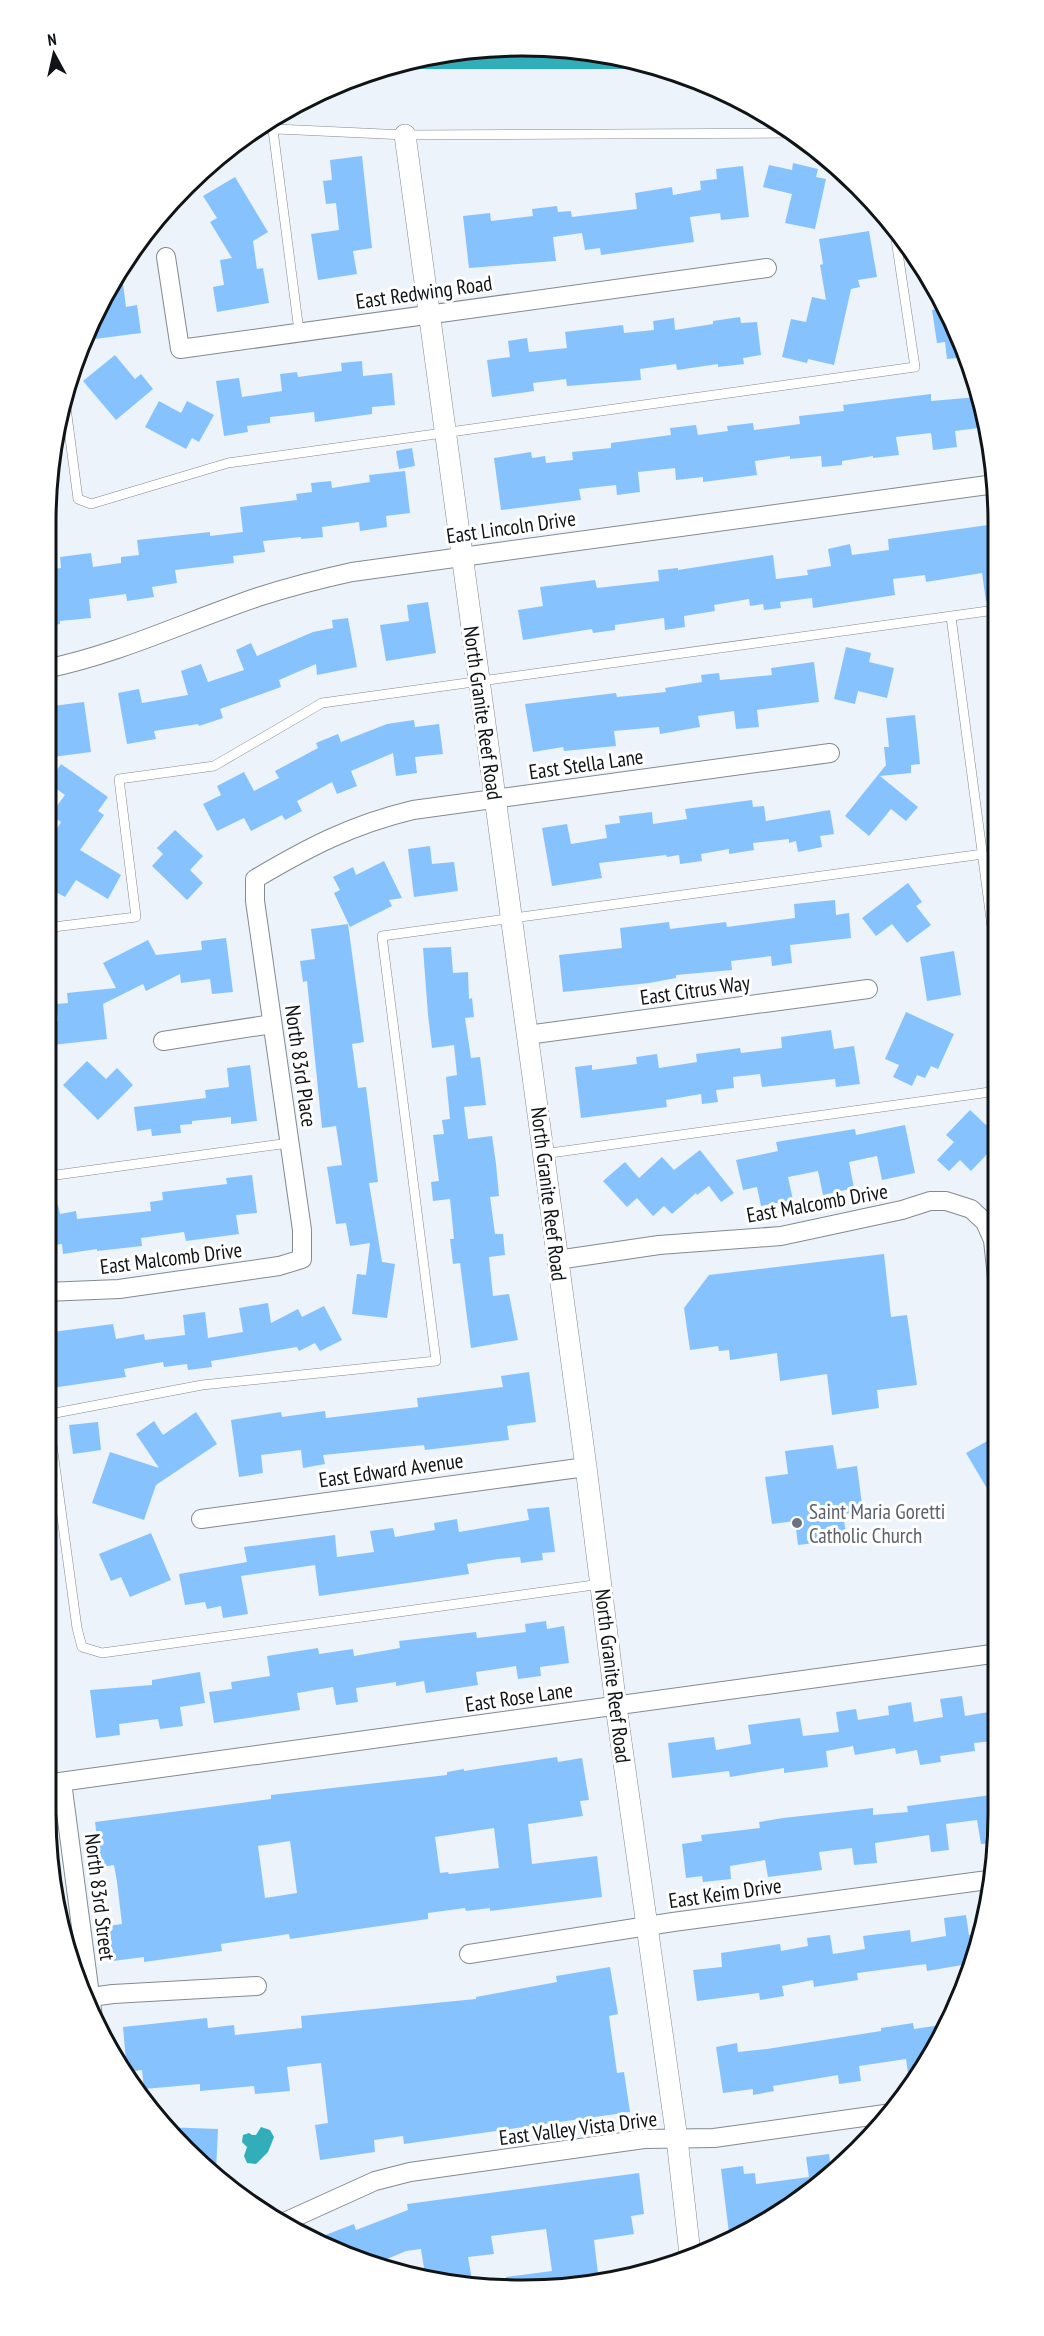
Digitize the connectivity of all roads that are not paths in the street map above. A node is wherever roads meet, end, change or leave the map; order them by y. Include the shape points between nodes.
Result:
1 (273, 130) joint
2 (780, 133) edge
3 (405, 135) junction
4 (897, 245) edge
5 (166, 257) dead end
6 (766, 268) dead end
7 (428, 314) junction
8 (299, 332) junction
9 (67, 417) edge
10 (445, 434) junction
11 (987, 485) edge
12 (462, 557) junction
13 (988, 611) edge
14 (951, 617) junction
15 (56, 666) edge
16 (478, 681) junction
17 (830, 753) dead end
18 (495, 799) junction
19 (983, 854) junction
20 (255, 879) joint
21 (988, 894) edge
22 (511, 918) junction
23 (56, 927) edge
24 (868, 989) dead end
25 (272, 1024) junction
26 (527, 1035) junction
27 (163, 1041) dead end
28 (988, 1092) edge
29 (289, 1143) junction
30 (543, 1154) junction
31 (56, 1175) edge
32 (988, 1229) edge
33 (302, 1259) joint
34 (557, 1260) junction
35 (56, 1292) edge
36 (56, 1413) edge
37 (586, 1467) junction
38 (56, 1479) edge
39 (201, 1519) dead end
40 (601, 1584) junction
41 (988, 1655) edge
42 (616, 1706) junction
43 (56, 1783) edge
44 (56, 1796) edge
45 (984, 1881) edge
46 (646, 1927) junction
47 (469, 1954) dead end
48 (83, 1972) edge
49 (256, 1986) dead end
50 (93, 1998) edge
51 (879, 2115) edge
52 (677, 2139) junction
53 (291, 2219) edge
54 (689, 2249) edge

1 - 3 lane
1 - 8 lane
2 - 3 lane
3 - 7 street, North Granite Reef Road
4 - 10 lane via 915,367
5 - 8 street, East Redwing Road via 180,349
6 - 7 street, East Redwing Road
7 - 8 street, East Redwing Road
7 - 10 street, North Granite Reef Road
9 - 10 lane via 78,500 91,504 228,463
10 - 12 street, North Granite Reef Road
11 - 12 street, East Lincoln Drive
12 - 15 street, East Lincoln Drive via 304,582 120,650
12 - 16 street, North Granite Reef Road
13 - 14 lane
14 - 16 lane
14 - 19 lane
16 - 18 street, North Granite Reef Road
16 - 23 lane via 322,703 214,766 119,779 136,917
17 - 18 street, East Stella Lane
18 - 20 street, East Stella Lane via 413,810 374,820 334,835
18 - 22 street, North Granite Reef Road
19 - 21 lane
19 - 22 lane
20 - 25 street, North 83rd Place
22 - 26 street, North Granite Reef Road
22 - 36 lane via 382,936 436,1361 202,1385
24 - 26 street, East Citrus Way
25 - 27 street
25 - 29 street, North 83rd Place
26 - 30 street, North Granite Reef Road
28 - 30 lane
29 - 31 lane
29 - 33 street, North 83rd Place via 302,1230
30 - 34 street, North Granite Reef Road
32 - 34 street, East Malcomb Drive via 971,1209 930,1201 781,1236 659,1245
33 - 35 street, East Malcomb Drive via 279,1266 119,1289
34 - 37 street, North Granite Reef Road
37 - 39 street, East Edward Avenue
37 - 40 street, North Granite Reef Road
38 - 40 lane via 82,1647 102,1653
40 - 42 street, North Granite Reef Road
41 - 42 street, East Rose Lane
42 - 43 street, East Rose Lane
42 - 46 street, North Granite Reef Road
44 - 48 street, North 83rd Street
45 - 46 street, East Keim Drive
46 - 47 street, East Keim Drive
46 - 52 street, North Granite Reef Road
49 - 50 street
51 - 52 street, East Valley Vista Drive via 714,2138
52 - 53 street, East Valley Vista Drive via 644,2139 394,2176
52 - 54 street, North Granite Reef Road

